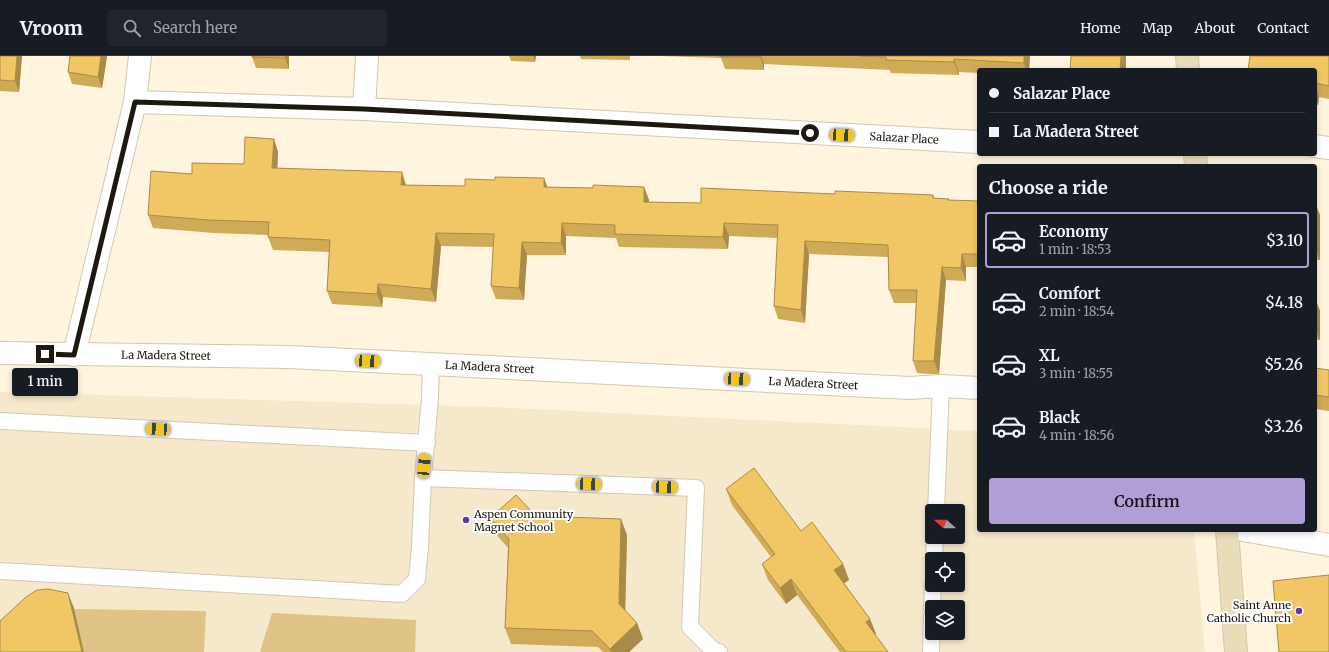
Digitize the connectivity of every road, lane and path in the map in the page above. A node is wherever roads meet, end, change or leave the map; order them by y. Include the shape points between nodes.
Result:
1 (140, 56) edge
2 (367, 56) edge
3 (1187, 56) edge
4 (1188, 68) edge
5 (135, 102) junction
6 (364, 109) junction
7 (977, 142) edge
8 (1317, 146) edge
9 (1329, 148) edge
10 (0, 353) edge
11 (74, 355) junction
12 (431, 364) junction
13 (941, 386) junction
14 (977, 388) edge
15 (0, 421) edge
16 (426, 443) junction
17 (423, 478) junction
18 (936, 504) edge
19 (1227, 532) edge
20 (1254, 532) edge
21 (1329, 545) edge
22 (0, 571) edge
23 (931, 640) edge
24 (719, 652) edge
25 (931, 652) edge
26 (1236, 652) edge

1 - 5 street
2 - 6 street
3 - 4 street
5 - 6 street, Salazar Place
5 - 11 street
6 - 7 street, Salazar Place
8 - 9 street
10 - 11 street, La Madera Street
11 - 12 street, La Madera Street via 289,357
12 - 13 street, La Madera Street via 910,388
12 - 16 lane
13 - 14 street, La Madera Street
13 - 18 lane
15 - 16 lane
16 - 17 lane
17 - 22 lane via 417,579 402,594
17 - 24 lane via 696,488 690,627 713,650
19 - 26 street
20 - 21 street
23 - 25 lane

